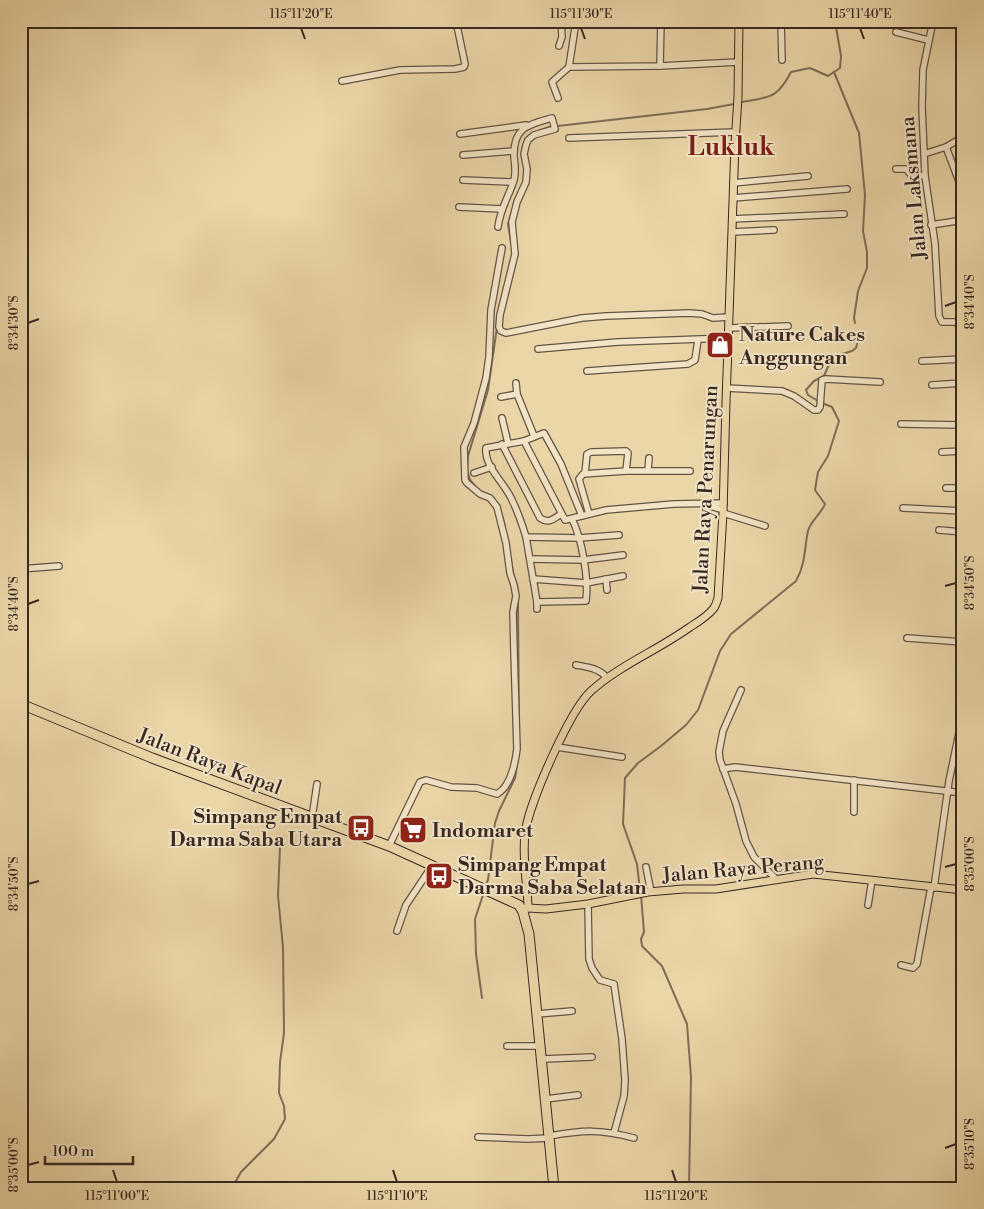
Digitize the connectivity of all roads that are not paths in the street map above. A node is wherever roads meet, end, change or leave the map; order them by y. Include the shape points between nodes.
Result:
1 (456, 21) edge
2 (561, 21) edge
3 (576, 21) edge
4 (661, 21) edge
5 (739, 21) edge
6 (781, 21) edge
7 (933, 21) edge
8 (896, 32) dead end
9 (928, 40) junction
10 (559, 46) dead end
11 (782, 60) dead end
12 (738, 62) junction
13 (660, 66) junction
14 (569, 67) junction
15 (342, 80) dead end
16 (558, 98) dead end
17 (530, 124) junction
18 (735, 132) junction
19 (460, 134) dead end
20 (963, 137) edge
21 (569, 138) dead end
22 (946, 147) junction
23 (514, 151) junction
24 (924, 154) junction
25 (463, 155) dead end
26 (896, 169) dead end
27 (808, 176) dead end
28 (926, 176) junction
29 (463, 180) dead end
30 (513, 182) junction
31 (733, 183) junction
32 (960, 184) dead end
33 (848, 189) dead end
34 (733, 198) junction
35 (460, 206) dead end
36 (502, 209) junction
37 (844, 214) dead end
38 (732, 219) junction
39 (963, 220) edge
40 (931, 225) junction
41 (498, 227) dead end
42 (774, 230) dead end
43 (732, 232) junction
44 (502, 248) dead end
45 (494, 292) junction
46 (506, 294) junction
47 (729, 317) junction
48 (963, 321) edge
49 (956, 322) junction
50 (788, 326) dead end
51 (729, 328) junction
52 (963, 335) edge
53 (728, 338) junction
54 (698, 340) junction
55 (538, 349) dead end
56 (963, 359) edge
57 (922, 361) dead end
58 (587, 371) dead end
59 (880, 382) dead end
60 (516, 383) dead end
61 (963, 383) edge
62 (932, 384) dead end
63 (726, 388) junction
64 (518, 394) junction
65 (500, 397) dead end
66 (502, 418) dead end
67 (901, 424) dead end
68 (963, 425) edge
69 (534, 436) junction
70 (524, 440) junction
71 (505, 443) junction
72 (963, 451) edge
73 (942, 452) dead end
74 (649, 458) dead end
75 (492, 467) junction
76 (648, 470) junction
77 (626, 471) junction
78 (690, 471) dead end
79 (474, 473) dead end
80 (585, 473) junction
81 (946, 488) dead end
82 (963, 488) edge
83 (903, 508) dead end
84 (724, 509) junction
85 (963, 511) edge
86 (560, 514) junction
87 (589, 514) junction
88 (582, 516) junction
89 (572, 519) junction
90 (765, 526) dead end
91 (939, 530) dead end
92 (963, 532) edge
93 (619, 535) dead end
94 (526, 536) junction
95 (580, 538) junction
96 (623, 555) dead end
97 (530, 559) junction
98 (583, 560) junction
99 (59, 566) dead end
100 (21, 569) edge
101 (623, 576) dead end
102 (533, 579) junction
103 (606, 580) junction
104 (586, 583) junction
105 (607, 590) dead end
106 (907, 638) dead end
107 (963, 642) edge
108 (576, 665) dead end
109 (607, 678) junction
110 (740, 690) dead end
111 (21, 704) edge
112 (963, 714) edge
113 (960, 744) edge
114 (557, 747) junction
115 (622, 757) dead end
116 (723, 769) junction
117 (854, 780) junction
118 (317, 784) dead end
119 (948, 791) junction
120 (963, 793) edge
121 (854, 812) dead end
122 (312, 818) junction
123 (389, 846) junction
124 (432, 866) junction
125 (646, 868) dead end
126 (776, 880) junction
127 (872, 880) junction
128 (933, 888) junction
129 (963, 890) edge
130 (650, 892) junction
131 (588, 904) junction
132 (868, 905) dead end
133 (525, 910) junction
134 (398, 931) dead end
135 (901, 965) dead end
136 (572, 1011) dead end
137 (537, 1014) junction
138 (507, 1046) dead end
139 (541, 1046) junction
140 (592, 1057) dead end
141 (543, 1058) junction
142 (578, 1095) dead end
143 (546, 1099) junction
144 (614, 1133) junction
145 (478, 1137) dead end
146 (549, 1137) junction
147 (634, 1138) dead end
148 (554, 1188) edge

1 - 15 street via 464,67 400,70
2 - 10 street
3 - 14 street
4 - 13 street
5 - 12 main road, Jalan Raya Penarungan
6 - 11 street
7 - 9 street, Jalan Laksmana
8 - 9 street
9 - 24 street, Jalan Laksmana via 922,82
12 - 13 street
12 - 18 main road, Jalan Raya Penarungan
13 - 14 street
14 - 16 street via 552,82
17 - 19 street
17 - 23 street via 519,132
17 - 46 street via 552,118 555,129 534,135 526,145 526,182 512,222 515,254
18 - 21 street
18 - 31 main road, Jalan Raya Penarungan
20 - 22 street
22 - 24 street
22 - 32 street
23 - 25 street
23 - 30 street
24 - 28 street, Jalan Laksmana
26 - 28 street
27 - 31 street
28 - 40 street, Jalan Laksmana
29 - 30 street
30 - 36 street
31 - 34 main road, Jalan Raya Penarungan
33 - 34 street
34 - 38 main road, Jalan Raya Penarungan
35 - 36 street
36 - 41 street
37 - 38 street
38 - 43 main road, Jalan Raya Penarungan
39 - 40 street
40 - 49 street, Jalan Laksmana via 939,316 942,322
42 - 43 street
43 - 47 main road, Jalan Raya Penarungan
44 - 45 street
45 - 46 street
45 - 123 street via 486,378 464,447 464,472 466,483 490,498 497,507 516,596 515,763 505,786 497,794 426,780 420,782
46 - 47 street via 499,327 505,333 606,316 689,313 713,318
47 - 51 main road, Jalan Raya Penarungan
48 - 49 street
49 - 52 street
50 - 51 street
51 - 53 main road, Jalan Raya Penarungan
53 - 54 street
53 - 63 main road, Jalan Raya Penarungan
54 - 55 street
54 - 58 street via 695,360 688,364
56 - 57 street
59 - 63 street via 822,380 818,410 782,392
60 - 64 street
61 - 62 street
63 - 84 main road, Jalan Raya Penarungan
64 - 65 street
64 - 69 street
66 - 71 street
67 - 68 street
69 - 70 street
69 - 88 street via 546,435
70 - 71 street
70 - 86 street
71 - 75 street via 486,448
71 - 86 street via 540,518 548,521
72 - 73 street
74 - 76 street
75 - 79 street
75 - 94 street via 512,498
76 - 77 street
76 - 78 street
77 - 80 street
77 - 80 street via 626,451 591,452
80 - 87 street via 579,479
81 - 82 street
83 - 85 street
84 - 87 street via 702,504 674,504
84 - 90 street
84 - 109 main road, Jalan Raya Penarungan via 719,588 714,609 685,631
86 - 89 street via 565,520
87 - 88 street
88 - 89 street
89 - 95 street
91 - 92 street
93 - 95 street
94 - 95 street
94 - 97 street
95 - 98 street
96 - 98 street
97 - 98 street
97 - 102 street
98 - 104 street
99 - 100 street
101 - 103 street
102 - 104 street
102 - 104 street via 537,606 585,602
103 - 104 street
103 - 105 street
106 - 107 street
108 - 109 street via 595,669
109 - 114 main road, Jalan Raya Penarungan via 584,698
110 - 116 street via 723,731 719,752
111 - 122 highway, Jalan Raya Kapal
112 - 113 street
113 - 119 street
114 - 115 street
114 - 133 main road, Jalan Raya Penarungan via 525,832
116 - 117 street via 735,767
116 - 126 street via 746,841 754,857
117 - 119 street
117 - 121 street
118 - 122 street
119 - 120 street
119 - 128 street
122 - 123 highway, Jalan Raya Kapal
123 - 124 highway, Jalan Raya Kapal
124 - 133 highway, Jalan Raya Kapal
124 - 134 street via 406,904
125 - 130 street
126 - 127 main road, Jalan Raya Perang via 813,874
126 - 130 main road, Jalan Raya Perang via 716,889
127 - 128 main road, Jalan Raya Perang
127 - 132 street
128 - 129 main road, Jalan Raya Perang
128 - 135 street via 917,964 910,968
130 - 131 main road, Jalan Raya Perang
131 - 133 main road, Jalan Raya Perang
131 - 144 street via 589,959 600,980 614,984 622,1039 624,1096
133 - 137 highway
136 - 137 street
137 - 139 highway
138 - 139 street
139 - 141 highway
140 - 141 street
141 - 143 highway
142 - 143 street
143 - 146 highway
144 - 146 street via 588,1130
144 - 147 street
145 - 146 street
146 - 148 highway

